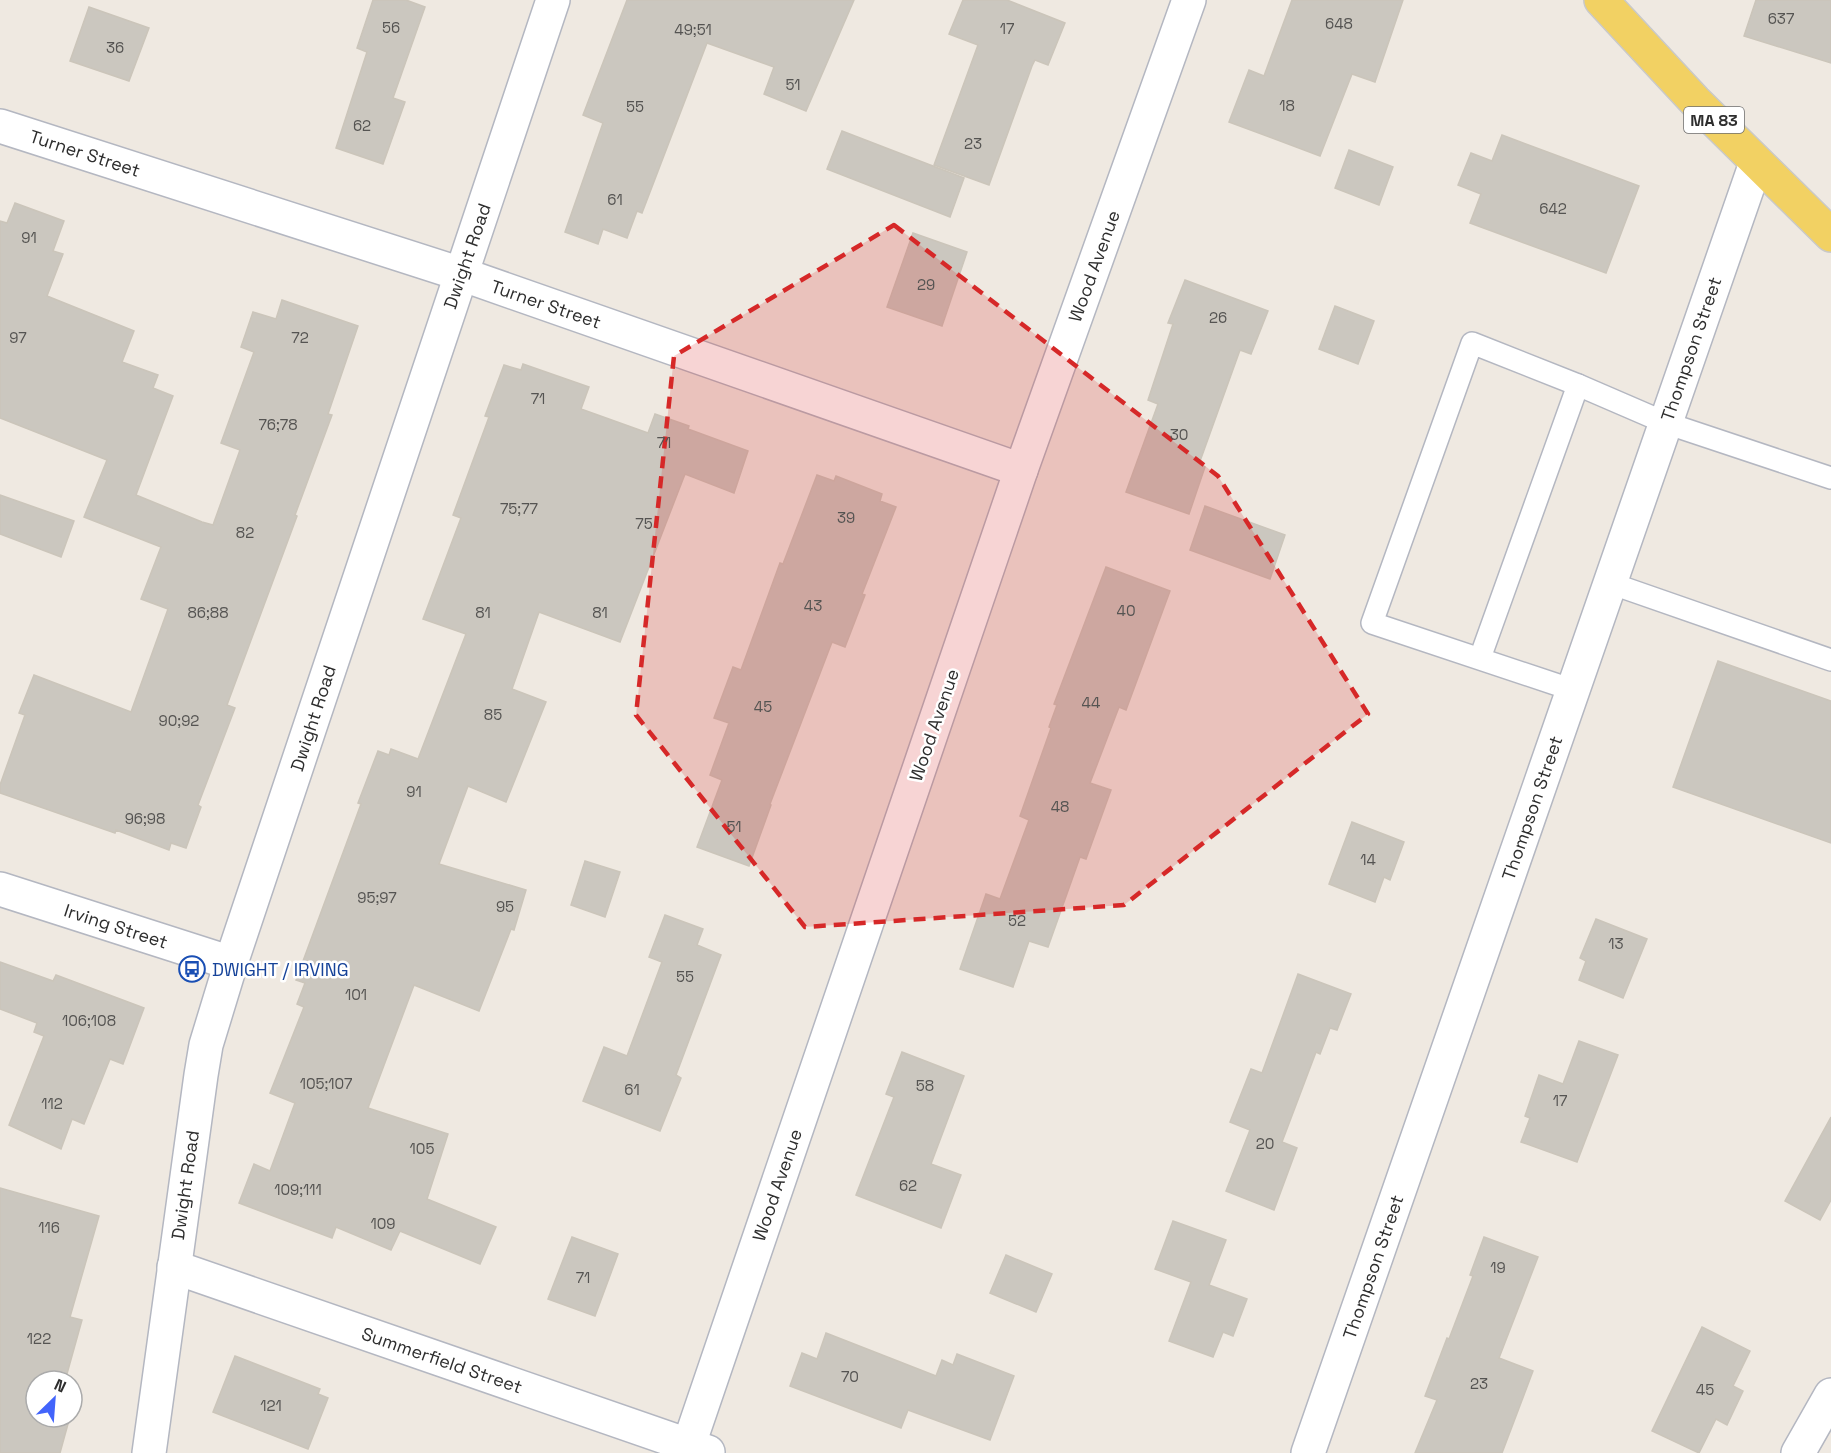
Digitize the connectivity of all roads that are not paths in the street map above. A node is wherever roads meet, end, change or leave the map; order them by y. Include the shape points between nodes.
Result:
1 (553, 0) edge
2 (1189, 0) edge
3 (1601, 0) edge
4 (0, 126) edge
5 (1756, 163) junction
6 (1831, 235) edge
7 (461, 274) junction
8 (1578, 385) junction
9 (1666, 423) junction
10 (1021, 470) junction
11 (1831, 478) edge
12 (1610, 583) junction
13 (1480, 658) junction
14 (1831, 660) edge
15 (1573, 690) junction
16 (0, 889) edge
17 (231, 963) junction
18 (174, 1267) junction
19 (1831, 1395) edge
20 (694, 1451) edge
21 (149, 1453) edge
22 (1308, 1453) edge
23 (1798, 1453) edge

1 - 7 street, Dwight Road
2 - 10 street, Wood Avenue
3 - 5 main road, MA 83
4 - 7 street, Turner Street
5 - 6 main road, MA 83
5 - 9 street, Thompson Street
7 - 10 street, Turner Street
7 - 17 street, Dwight Road
8 - 9 lane
8 - 13 lane
8 - 13 lane via 1472,343 1372,623
9 - 11 lane
9 - 12 street, Thompson Street
10 - 20 street, Wood Avenue
12 - 14 lane
12 - 15 street, Thompson Street
13 - 15 lane
15 - 22 street, Thompson Street
16 - 17 street, Irving Street
17 - 18 street, Dwight Road via 206,1045
18 - 20 street, Summerfield Street
18 - 21 street, Dwight Road
19 - 23 street

